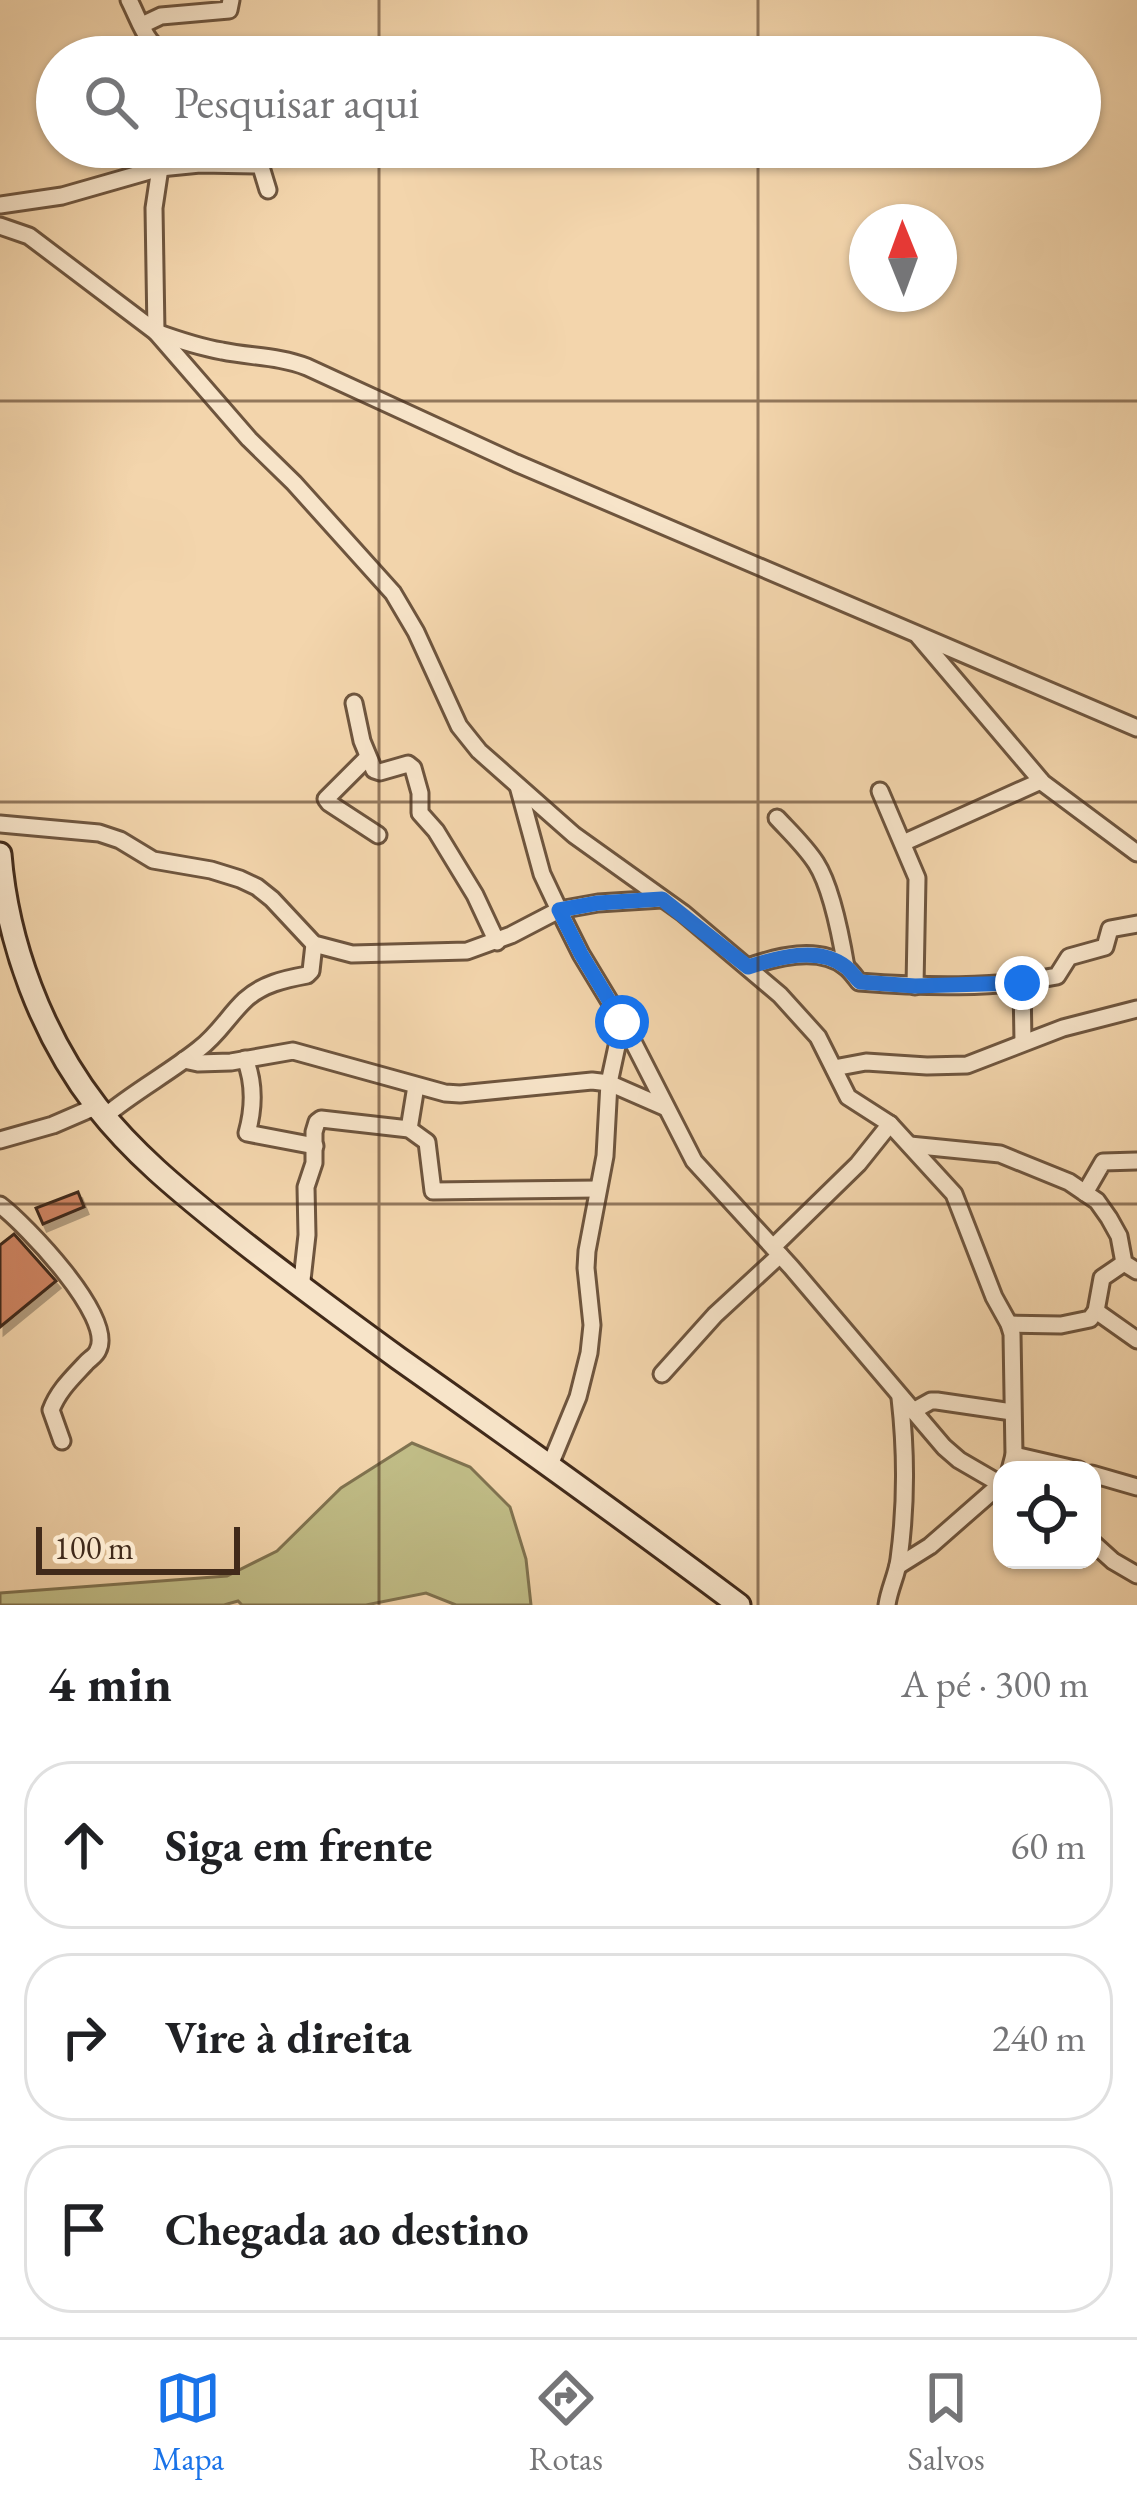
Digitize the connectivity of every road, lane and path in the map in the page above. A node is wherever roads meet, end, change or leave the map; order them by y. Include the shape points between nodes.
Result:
1 (129, 0) edge
2 (231, 0) edge
3 (142, 26) junction
4 (147, 36) edge
5 (160, 168) joint
6 (261, 168) edge
7 (268, 190) dead end
8 (0, 205) edge
9 (0, 226) edge
10 (157, 332) junction
11 (916, 635) junction
12 (354, 704) dead end
13 (1137, 728) edge
14 (368, 757) junction
15 (1041, 781) junction
16 (518, 786) junction
17 (880, 791) dead end
18 (777, 818) dead end
19 (0, 824) edge
20 (378, 835) dead end
21 (903, 843) junction
22 (1137, 853) edge
23 (0, 854) edge
24 (662, 899) junction
25 (559, 910) junction
26 (1137, 924) edge
27 (497, 942) junction
28 (314, 944) junction
29 (748, 967) junction
30 (846, 967) junction
31 (1022, 983) junction
32 (915, 986) junction
33 (1137, 1009) edge
34 (622, 1022) junction
35 (1023, 1042) junction
36 (244, 1059) junction
37 (184, 1060) junction
38 (833, 1068) junction
39 (609, 1083) junction
40 (416, 1086) junction
41 (665, 1108) junction
42 (101, 1111) junction
43 (890, 1124) junction
44 (409, 1130) junction
45 (0, 1141) edge
46 (910, 1145) junction
47 (315, 1146) junction
48 (1137, 1161) edge
49 (598, 1189) junction
50 (1084, 1193) junction
51 (0, 1205) edge
52 (777, 1251) junction
53 (1131, 1267) edge
54 (301, 1289) junction
55 (1096, 1311) junction
56 (1009, 1324) junction
57 (1137, 1340) edge
58 (662, 1374) dead end
59 (900, 1398) junction
60 (913, 1412) junction
61 (1012, 1412) junction
62 (62, 1441) dead end
63 (1012, 1461) edge
64 (550, 1465) junction
65 (1101, 1477) edge
66 (993, 1479) edge
67 (1137, 1487) edge
68 (993, 1492) edge
69 (1101, 1550) edge
70 (898, 1566) junction
71 (1137, 1575) edge
72 (715, 1595) edge
73 (739, 1605) edge
74 (887, 1605) edge

1 - 3 street
2 - 3 street via 230,10 161,16
3 - 4 street
5 - 8 street
5 - 10 street
6 - 7 street
9 - 10 street via 29,236
10 - 11 street via 308,367
10 - 16 street via 393,593 459,726
11 - 13 street
11 - 15 street
12 - 14 street
14 - 20 street via 326,799
14 - 27 street via 380,772 413,768 420,813
15 - 21 street
15 - 22 street
16 - 24 street
16 - 25 street
17 - 21 street
18 - 30 street via 823,875
19 - 28 street via 99,833 153,860 240,879 272,899
21 - 32 street via 917,878
23 - 42 main road via 11,928 34,997
24 - 25 street
24 - 29 street
25 - 27 street
25 - 34 street
26 - 31 street via 1110,929 1106,946 1069,957 1057,976
27 - 28 street via 380,956
28 - 37 street via 307,975 245,1000
29 - 30 street via 794,955
29 - 38 street via 805,1021
30 - 32 street via 860,982
31 - 32 street
31 - 35 street
33 - 35 street
34 - 39 street
34 - 41 street
35 - 38 street via 967,1065
36 - 37 street
36 - 40 street via 303,1052
36 - 47 street via 253,1101 247,1133
37 - 42 street
38 - 43 street via 853,1102
39 - 40 street via 460,1094
39 - 41 street
39 - 49 street
40 - 44 street
41 - 52 street via 703,1173
42 - 45 street
42 - 54 main road via 163,1178
43 - 46 street
43 - 52 street
44 - 47 street via 321,1119
44 - 49 street via 427,1142 434,1191
46 - 50 street via 1010,1156
46 - 56 street via 954,1194
47 - 54 street
48 - 50 street via 1100,1164
49 - 64 street via 586,1268 589,1353
50 - 53 street via 1109,1218
51 - 62 street via 92,1309 98,1351 51,1409
52 - 58 street
52 - 59 street
53 - 55 street via 1102,1278
54 - 64 main road
55 - 56 street via 1073,1324
55 - 57 street
56 - 61 street
59 - 60 street
59 - 70 street
60 - 61 street via 938,1401
60 - 66 street via 959,1460
61 - 63 street
64 - 72 main road
65 - 67 street
68 - 70 street
69 - 71 street
70 - 74 street
72 - 73 main road

